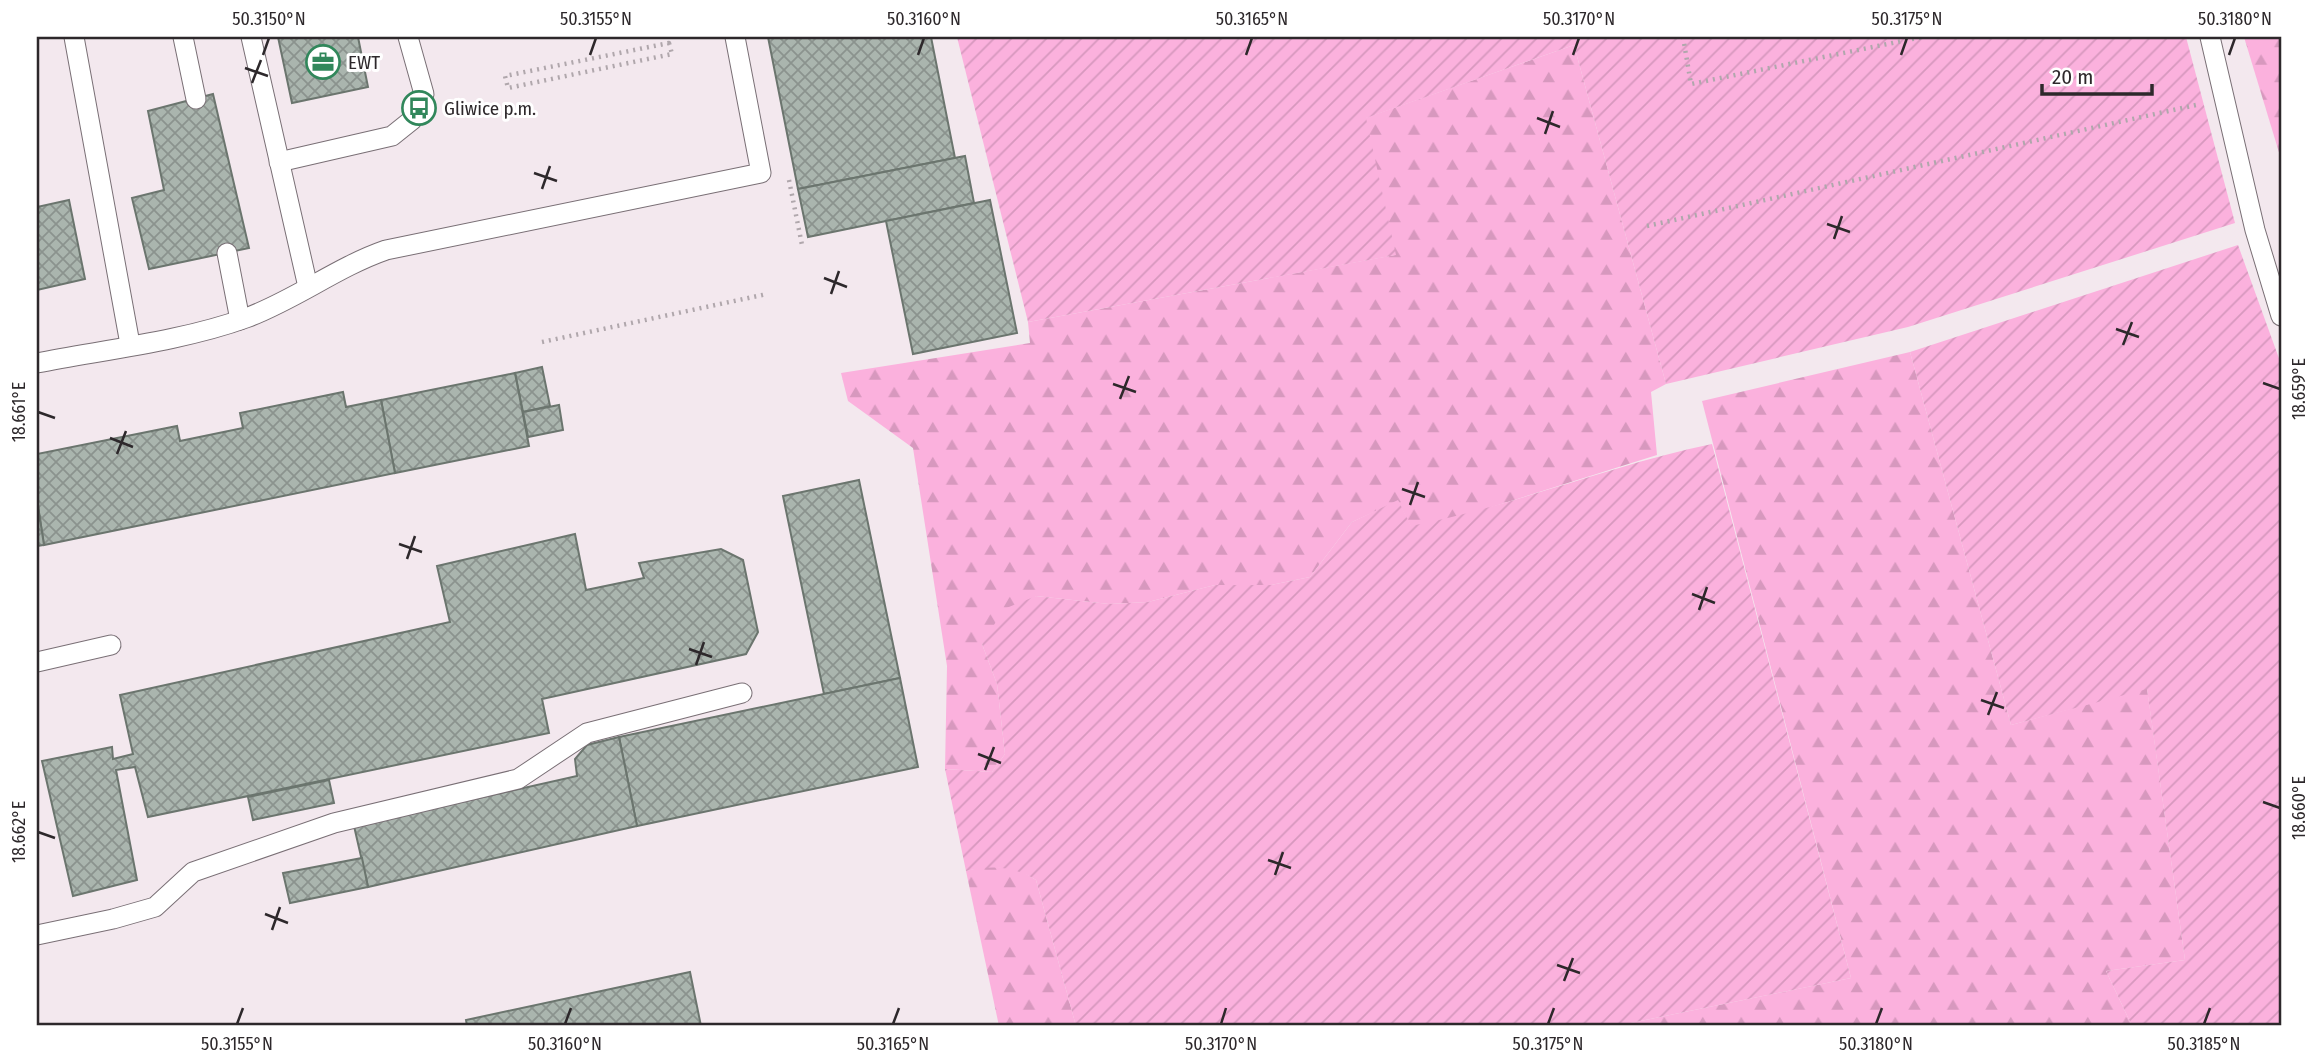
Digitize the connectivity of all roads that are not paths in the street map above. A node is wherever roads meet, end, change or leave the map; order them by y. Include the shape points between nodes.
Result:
1 (74, 37) edge
2 (183, 37) edge
3 (251, 37) edge
4 (408, 37) edge
5 (734, 37) edge
6 (2210, 37) edge
7 (195, 99) dead end
8 (279, 162) junction
9 (227, 253) dead end
10 (308, 287) junction
11 (2281, 316) edge
12 (240, 320) junction
13 (131, 344) junction
14 (37, 363) edge
15 (111, 645) dead end
16 (37, 662) edge
17 (742, 693) dead end
18 (37, 935) edge

1 - 13 lane
2 - 7 lane
3 - 8 lane
4 - 8 lane via 424,94 412,120 393,136
5 - 10 lane via 761,173 386,250
6 - 11 lane via 2255,230
8 - 10 lane
9 - 12 lane
10 - 12 lane
12 - 13 lane
13 - 14 lane
15 - 16 lane
17 - 18 lane via 587,733 518,779 334,823 194,872 155,907

